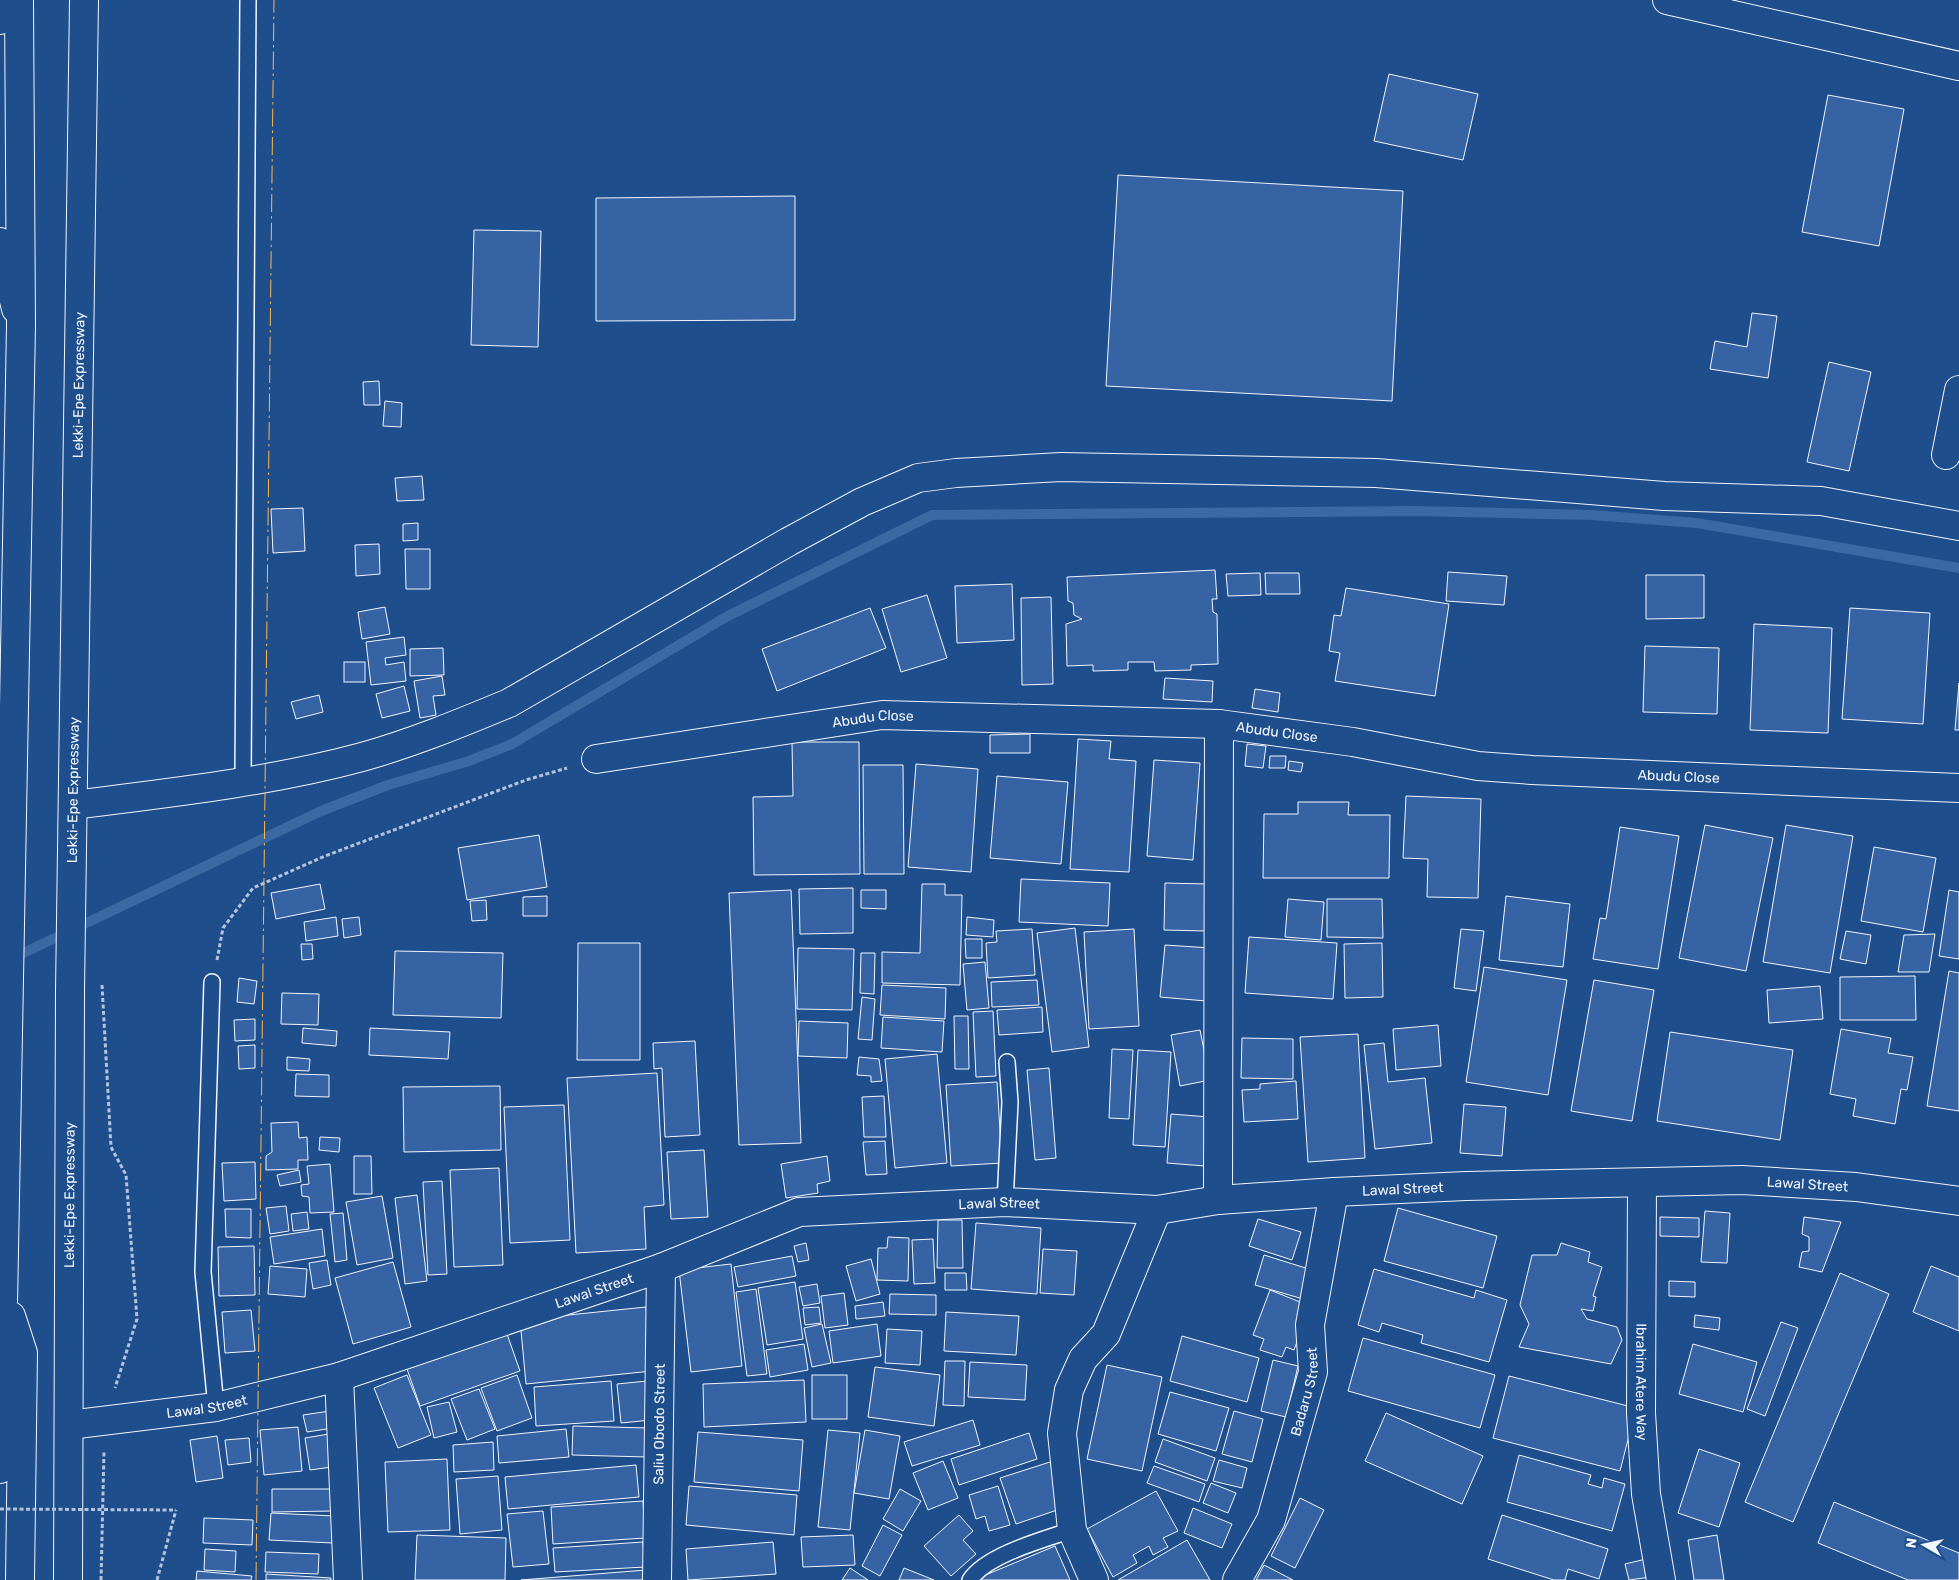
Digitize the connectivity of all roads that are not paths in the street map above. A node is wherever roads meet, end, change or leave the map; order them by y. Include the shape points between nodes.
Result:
1 (4, 0) edge
2 (18, 0) edge
3 (84, 0) edge
4 (248, 0) edge
5 (1667, 0) edge
6 (0, 20) edge
7 (1959, 66) edge
8 (0, 242) edge
9 (13, 316) edge
10 (1959, 390) edge
11 (1946, 455) dead end
12 (1959, 526) edge
13 (1219, 724) junction
14 (596, 759) road end
15 (243, 781) junction
16 (1959, 788) edge
17 (73, 805) junction
18 (212, 982) road end
19 (1007, 1062) dead end
20 (3, 1182) edge
21 (1642, 1183) junction
22 (1334, 1192) junction
23 (1218, 1200) junction
24 (1959, 1201) edge
25 (1006, 1202) junction
26 (1157, 1210) junction
27 (661, 1268) junction
28 (4, 1298) junction
29 (339, 1377) junction
30 (216, 1407) junction
31 (69, 1426) junction
32 (0, 1469) edge
33 (1072, 1530) junction
34 (20, 1580) edge
35 (68, 1580) edge
36 (348, 1580) edge
37 (657, 1580) edge
38 (970, 1580) edge
39 (1094, 1580) edge
40 (1237, 1580) edge
41 (1661, 1580) edge

1 - 6 main road
2 - 9 main road
3 - 17 main road, Lekki-Epe Expressway
4 - 15 lane
5 - 7 main road
8 - 9 main road
9 - 20 main road via 11,887
10 - 11 main road
12 - 15 main road via 1821,501 1664,496 1376,473 1061,467 918,478 862,502 788,542 509,703 362,756
13 - 14 main road, Abudu Close via 882,715
13 - 16 main road, Abudu Close via 1353,742 1478,766
13 - 23 main road
15 - 17 main road
17 - 31 main road, Lekki-Epe Expressway
18 - 30 lane via 202,1272
19 - 25 lane via 1010,1102
20 - 28 main road
21 - 22 main road, Lawal Street
21 - 24 main road, Lawal Street via 1742,1180 1837,1186
21 - 41 main road, Ibrahim Atere Way via 1641,1413 1646,1494
22 - 23 main road, Lawal Street
22 - 40 main road, Badaru Street via 1310,1325 1313,1372 1271,1520
23 - 26 main road, Lawal Street
25 - 26 main road, Lawal Street
25 - 27 main road, Lawal Street via 799,1212
26 - 33 main road via 1106,1334 1083,1359 1069,1390 1062,1433
27 - 29 main road, Lawal Street
27 - 37 main road, Saliu Obodo Street
28 - 32 main road
28 - 34 main road via 23,1353
29 - 30 main road, Lawal Street
29 - 36 main road
30 - 31 main road, Lawal Street
31 - 35 main road, Lekki-Epe Expressway
33 - 38 lane via 1021,1547 975,1572
33 - 39 main road

